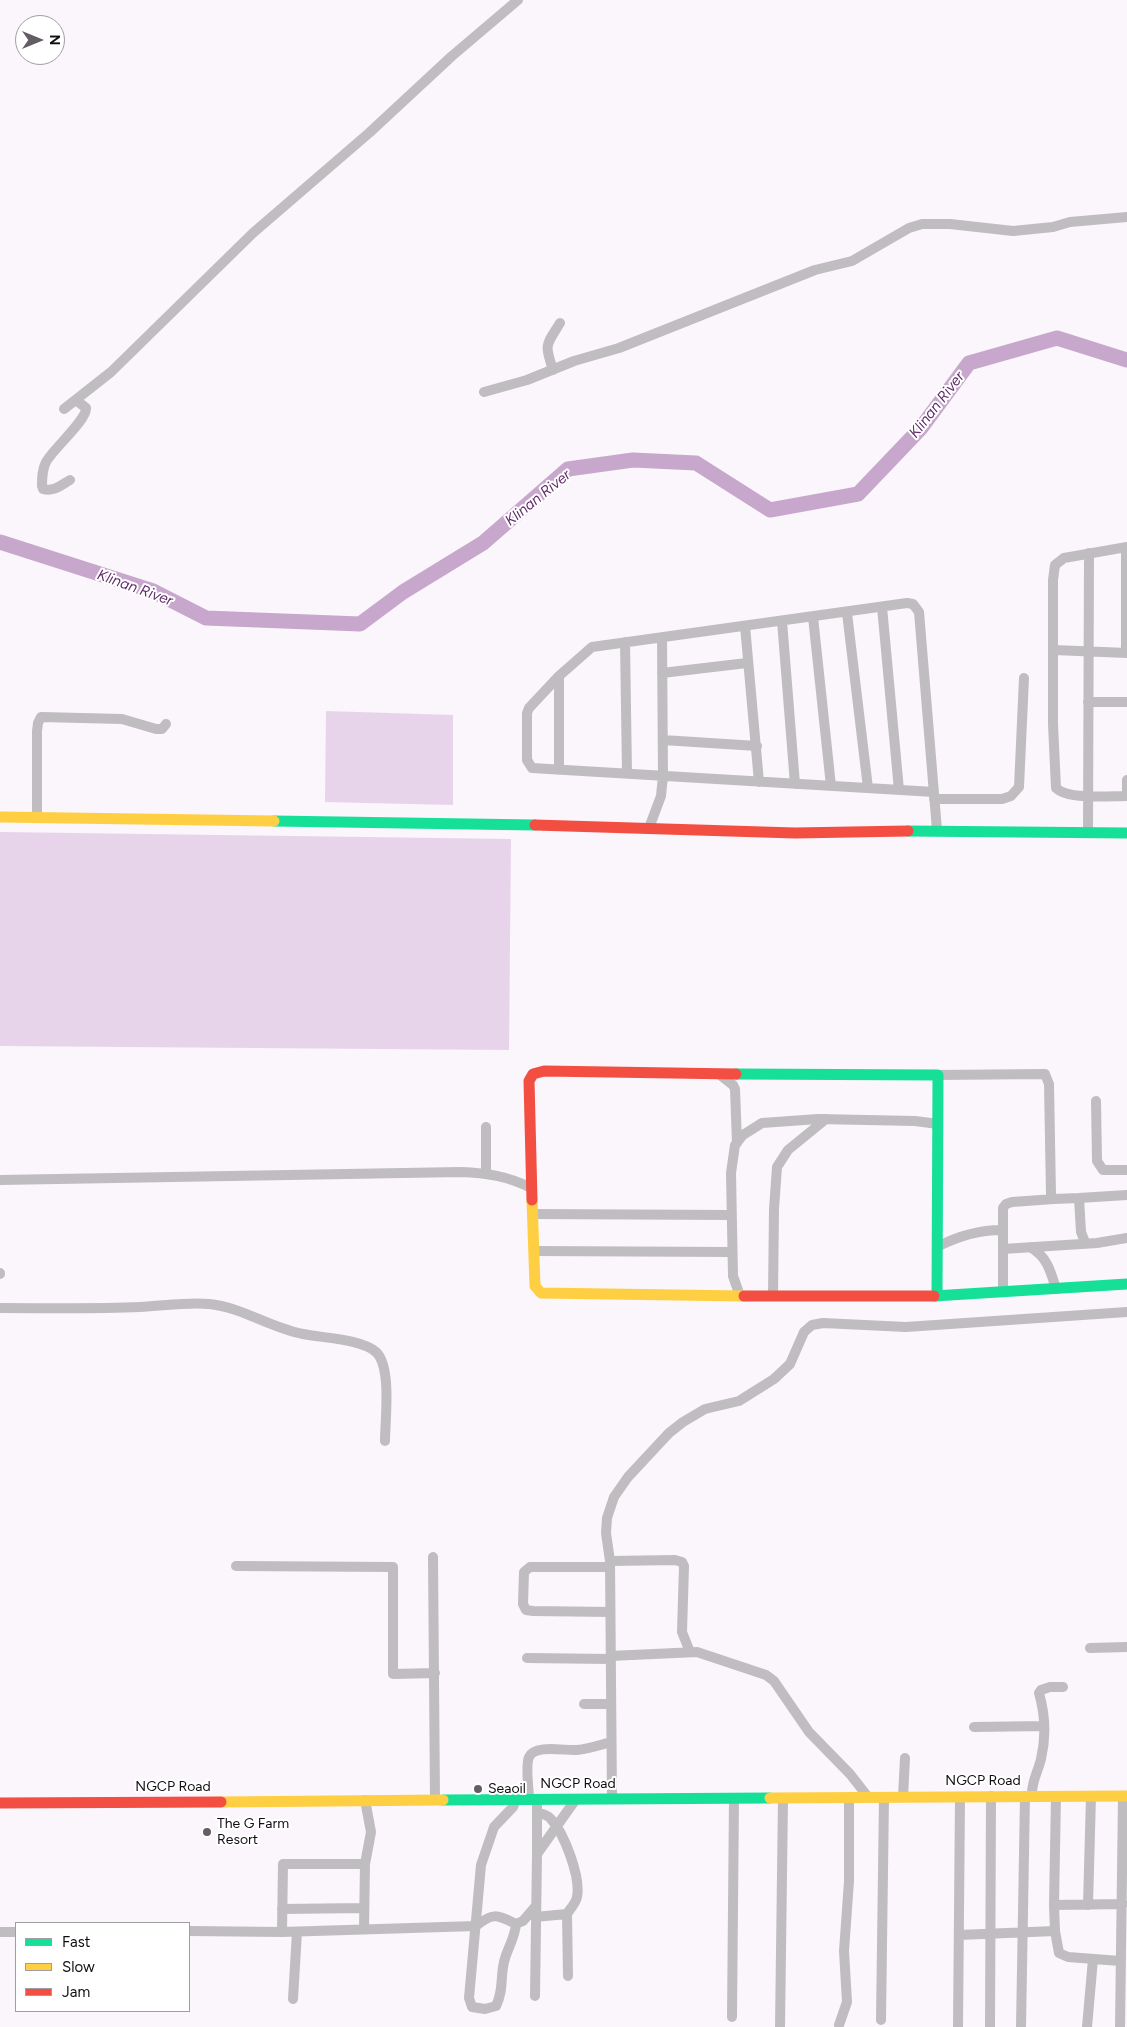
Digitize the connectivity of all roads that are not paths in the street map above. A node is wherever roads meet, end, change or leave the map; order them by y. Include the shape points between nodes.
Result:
1 (518, 0) edge
2 (1127, 217) edge
3 (560, 323) dead end
4 (553, 370) junction
5 (484, 392) dead end
6 (76, 400) junction
7 (64, 409) dead end
8 (70, 480) dead end
9 (1126, 547) edge
10 (1089, 553) junction
11 (882, 607) junction
12 (847, 613) junction
13 (813, 617) junction
14 (782, 621) junction
15 (745, 626) junction
16 (662, 637) junction
17 (625, 642) junction
18 (1054, 650) junction
19 (1088, 652) junction
20 (1127, 653) edge
21 (747, 663) junction
22 (662, 673) junction
23 (559, 676) junction
24 (1024, 678) dead end
25 (1088, 702) junction
26 (1127, 702) edge
27 (166, 724) dead end
28 (663, 740) junction
29 (757, 746) junction
30 (559, 770) junction
31 (627, 773) junction
32 (663, 776) junction
33 (1127, 780) edge
34 (759, 782) junction
35 (795, 784) junction
36 (831, 786) junction
37 (868, 788) junction
38 (898, 790) junction
39 (934, 795) junction
40 (1087, 795) junction
41 (1127, 796) edge
42 (0, 817) edge
43 (37, 817) junction
44 (649, 828) junction
45 (937, 830) junction
46 (1088, 832) junction
47 (1127, 833) edge
48 (718, 1074) junction
49 (938, 1075) junction
50 (1096, 1101) dead end
51 (826, 1119) junction
52 (938, 1124) junction
53 (486, 1127) dead end
54 (737, 1143) junction
55 (1127, 1170) edge
56 (486, 1173) junction
57 (0, 1180) edge
58 (531, 1188) junction
59 (1127, 1195) edge
60 (1079, 1198) junction
61 (1054, 1199) junction
62 (532, 1214) junction
63 (731, 1215) junction
64 (1002, 1230) junction
65 (1127, 1238) edge
66 (1085, 1242) junction
67 (937, 1247) junction
68 (1030, 1247) junction
69 (1003, 1249) junction
70 (534, 1251) junction
71 (731, 1252) junction
72 (1127, 1284) edge
73 (1056, 1289) junction
74 (1003, 1292) junction
75 (740, 1296) junction
76 (773, 1296) junction
77 (937, 1296) junction
78 (0, 1308) edge
79 (1127, 1312) edge
80 (384, 1441) dead end
81 (433, 1557) dead end
82 (610, 1564) junction
83 (236, 1566) dead end
84 (610, 1612) junction
85 (1127, 1647) edge
86 (1090, 1648) dead end
87 (690, 1652) junction
88 (527, 1658) dead end
89 (610, 1658) junction
90 (436, 1672) junction
91 (1063, 1687) dead end
92 (584, 1704) dead end
93 (611, 1704) junction
94 (1044, 1726) junction
95 (974, 1727) dead end
96 (611, 1742) junction
97 (905, 1758) dead end
98 (991, 1796) junction
99 (1029, 1796) junction
100 (1056, 1796) junction
101 (1091, 1796) junction
102 (1125, 1796) edge
103 (849, 1797) junction
104 (868, 1797) junction
105 (884, 1797) junction
106 (904, 1797) junction
107 (960, 1797) junction
108 (734, 1798) junction
109 (783, 1798) junction
110 (533, 1799) junction
111 (576, 1799) junction
112 (612, 1799) junction
113 (365, 1800) junction
114 (436, 1800) junction
115 (516, 1800) junction
116 (0, 1803) edge
117 (537, 1813) junction
118 (557, 1828) junction
119 (537, 1854) junction
120 (366, 1864) junction
121 (1122, 1904) junction
122 (1054, 1905) junction
123 (1088, 1905) junction
124 (477, 1907) junction
125 (364, 1908) junction
126 (282, 1909) junction
127 (535, 1912) junction
128 (567, 1914) junction
129 (487, 1918) junction
130 (516, 1924) junction
131 (476, 1926) junction
132 (364, 1929) junction
133 (190, 1931) edge
134 (1055, 1931) junction
135 (1125, 1931) edge
136 (0, 1932) edge
137 (15, 1932) edge
138 (282, 1932) junction
139 (297, 1932) junction
140 (1023, 1932) junction
141 (990, 1934) junction
142 (959, 1935) junction
143 (1092, 1959) junction
144 (1120, 1961) junction
145 (568, 1976) dead end
146 (535, 1996) dead end
147 (293, 1999) dead end
148 (732, 2017) dead end
149 (881, 2020) dead end
150 (839, 2025) dead end
151 (780, 2027) edge
152 (958, 2027) edge
153 (990, 2027) edge
154 (1021, 2027) edge
155 (1087, 2027) edge
156 (1120, 2027) edge

1 - 6 street via 253,233 130,354
2 - 4 street via 1013,231 922,224 909,228 852,261 809,272 619,348
3 - 4 street via 546,349
4 - 5 street
6 - 7 street
6 - 8 street via 86,408 85,417 44,465 42,486 43,489 56,489
9 - 10 street
9 - 20 street
10 - 18 street via 1064,558 1055,565
10 - 19 street
11 - 12 street
11 - 38 street
11 - 39 street via 907,603 913,604 919,612
12 - 13 street
12 - 37 street
13 - 14 street
13 - 36 street
14 - 15 street
14 - 35 street
15 - 16 street
15 - 21 street
16 - 17 street
16 - 22 street
17 - 23 street via 592,647
17 - 31 street
18 - 19 street
18 - 40 street via 1054,782 1064,794
19 - 20 street
19 - 25 street
21 - 22 street
21 - 29 street
22 - 28 street
23 - 30 street
23 - 30 street via 527,711 527,760 532,768
24 - 39 street via 1019,787 1011,796 1002,798
25 - 26 street
25 - 40 street
27 - 43 street via 162,729 156,729 129,720 41,717 37,731
28 - 29 street
28 - 32 street
29 - 34 street
30 - 31 street
31 - 32 street
32 - 34 street
32 - 44 street via 661,796
33 - 41 street
34 - 35 street
35 - 36 street
36 - 37 street
37 - 38 street
38 - 39 street
39 - 45 street
40 - 41 street
40 - 46 street
42 - 43 street
43 - 44 street
44 - 45 street via 795,833
45 - 46 street
46 - 47 street
48 - 49 street
48 - 54 street via 734,1084
48 - 58 street via 544,1071 533,1074 529,1081
49 - 52 street
49 - 61 street via 1045,1074 1049,1084 1051,1190
50 - 55 street via 1097,1161 1104,1170
51 - 52 street
51 - 54 street via 762,1123
51 - 76 street via 788,1150 777,1167
52 - 67 street
53 - 56 street
54 - 63 street via 732,1155
56 - 57 street
56 - 58 street
58 - 62 street
59 - 60 street
60 - 61 street
60 - 66 street via 1081,1232
61 - 64 street via 1006,1204
62 - 63 street
62 - 70 street
63 - 71 street
64 - 67 street via 955,1238
64 - 69 street
65 - 66 street
66 - 68 street
67 - 77 street
68 - 69 street
68 - 73 street via 1048,1264
69 - 74 street
70 - 71 street
70 - 75 street via 535,1286 541,1293
71 - 75 street via 733,1276
72 - 73 street
73 - 74 street
74 - 77 street
75 - 76 street
76 - 77 street
78 - 80 street via 207,1304 223,1306 300,1333 360,1344 375,1352 385,1373
79 - 82 street via 906,1327 812,1325 804,1332 790,1364 774,1379 739,1401 705,1409 683,1422 628,1477 614,1497 607,1518
81 - 90 street
82 - 84 street
82 - 84 street via 530,1567 524,1572 523,1604 526,1610 533,1611
82 - 87 street via 682,1562 682,1632
83 - 90 street via 393,1567 393,1674
84 - 89 street
85 - 86 street
87 - 89 street
87 - 104 street via 750,1669 774,1681 809,1732
88 - 89 street
89 - 93 street
90 - 114 street
91 - 94 street via 1050,1687 1039,1693
92 - 93 street
93 - 96 street
94 - 95 street
94 - 99 street via 1041,1761
96 - 110 street via 576,1750 533,1752 528,1761
96 - 112 street
97 - 106 street
98 - 99 street, NGCP Road
98 - 107 street, NGCP Road
98 - 141 street
99 - 100 street, NGCP Road
99 - 140 street
100 - 101 street, NGCP Road
100 - 122 street
101 - 102 street, NGCP Road
101 - 123 street
102 - 121 street
103 - 104 street, NGCP Road
103 - 109 street, NGCP Road
103 - 150 street via 849,1881 844,1951 847,2002
104 - 105 street, NGCP Road
105 - 106 street, NGCP Road
105 - 149 street
106 - 107 street, NGCP Road
107 - 142 street
108 - 109 street, NGCP Road
108 - 112 street, NGCP Road
108 - 148 street
109 - 151 street
110 - 111 street, NGCP Road
110 - 115 street, NGCP Road
110 - 117 street
111 - 112 street, NGCP Road
111 - 118 street
113 - 114 street, NGCP Road
113 - 116 street, NGCP Road
113 - 120 street via 372,1832
114 - 115 street, NGCP Road
115 - 124 street via 514,1807 494,1827 489,1840 481,1865
117 - 118 street via 549,1817
117 - 119 street
118 - 119 street
118 - 128 street via 577,1876 577,1896
119 - 127 street
120 - 125 street
120 - 126 street via 283,1864
121 - 123 street
121 - 135 street
122 - 123 street
122 - 134 street
124 - 129 street
124 - 131 street
125 - 126 street
125 - 132 street
126 - 138 street
127 - 128 street
127 - 130 street
127 - 146 street
128 - 145 street
129 - 130 street via 502,1917
129 - 131 street
130 - 131 street via 504,1960 499,2000 496,2006 485,2009 472,2007 469,1998
131 - 132 street
132 - 139 street
133 - 138 street
134 - 140 street
134 - 143 street via 1062,1956
135 - 144 street
136 - 137 street
138 - 139 street
139 - 147 street
140 - 141 street
140 - 154 street
141 - 142 street
141 - 153 street
142 - 152 street
143 - 144 street
143 - 155 street
144 - 156 street

